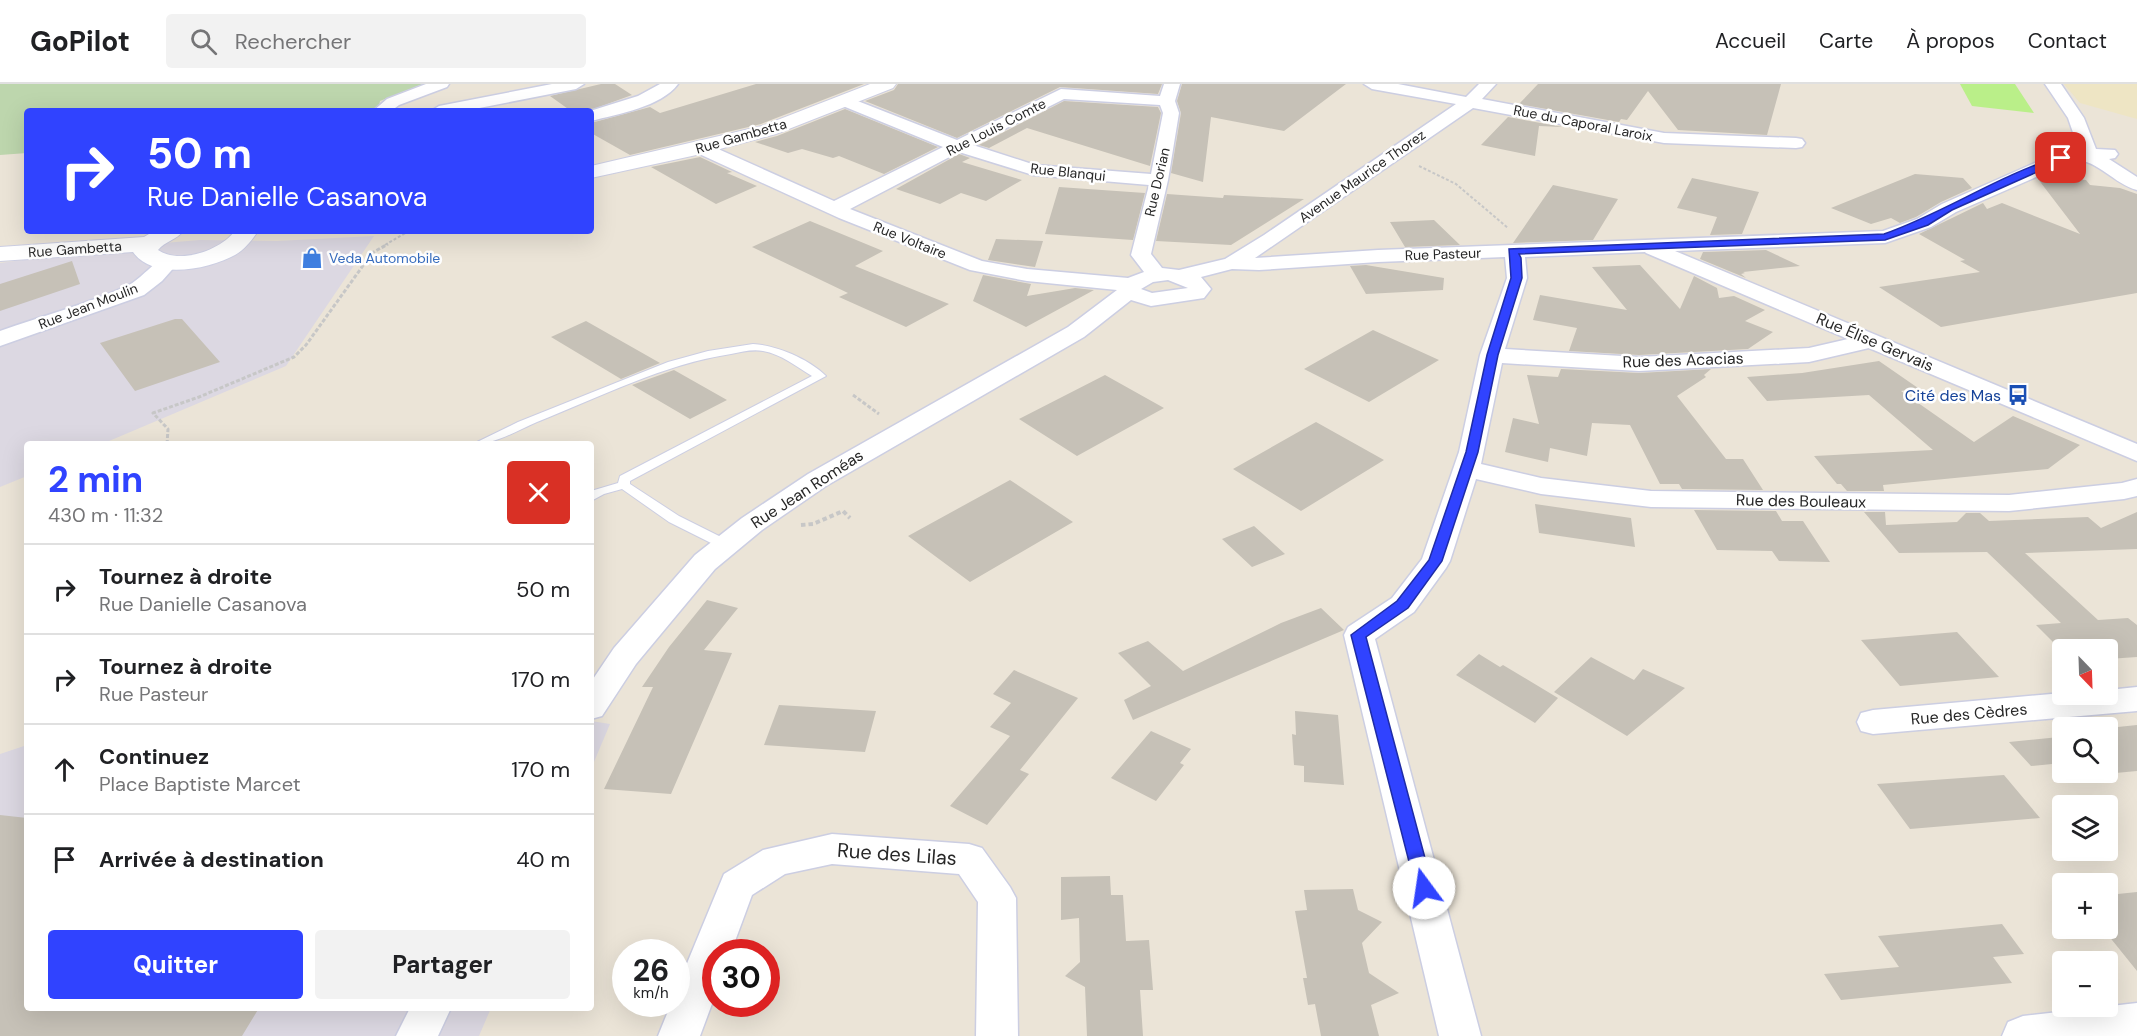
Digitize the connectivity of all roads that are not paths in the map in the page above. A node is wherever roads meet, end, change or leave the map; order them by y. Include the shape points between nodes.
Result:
1 (441, 84) edge
2 (576, 84) edge
3 (670, 84) edge
4 (887, 84) edge
5 (1372, 84) edge
6 (1488, 84) edge
7 (2054, 84) edge
8 (1170, 92) edge
9 (844, 101) junction
10 (1470, 102) junction
11 (385, 108) edge
12 (453, 108) edge
13 (594, 115) edge
14 (1796, 142) dead end
15 (957, 146) junction
16 (2086, 146) junction
17 (701, 148) junction
18 (2137, 168) edge
19 (594, 171) edge
20 (1159, 180) junction
21 (2137, 184) edge
22 (836, 208) junction
23 (167, 234) edge
24 (246, 234) edge
25 (1271, 239) junction
26 (149, 244) junction
27 (1646, 246) junction
28 (1523, 251) junction
29 (0, 254) edge
30 (1377, 256) junction
31 (168, 263) junction
32 (1232, 263) junction
33 (1157, 275) junction
34 (1181, 276) junction
35 (1130, 289) junction
36 (1200, 289) junction
37 (1151, 300) junction
38 (1076, 332) junction
39 (0, 339) edge
40 (1872, 341) junction
41 (1492, 355) junction
42 (485, 441) edge
43 (2137, 453) edge
44 (1467, 469) junction
45 (624, 485) junction
46 (2137, 487) edge
47 (594, 494) edge
48 (726, 545) junction
49 (2137, 699) edge
50 (594, 702) edge
51 (1873, 722) dead end
52 (430, 1011) edge
53 (2137, 1022) edge
54 (417, 1036) edge
55 (679, 1036) edge
56 (997, 1036) edge
57 (1460, 1036) edge
58 (2023, 1036) edge

1 - 11 street
2 - 12 street
3 - 13 street via 652,96
4 - 9 main road, Rue Gambetta
5 - 10 street, Rue du Caporal Laroix
6 - 10 street, Avenue Maurice Thorez
7 - 16 street via 2076,118
8 - 15 street, Rue Louis Comte via 1061,94
8 - 20 street, Rue Dorian via 1171,113
9 - 15 street, Rue Blanqui
9 - 17 main road, Rue Gambetta via 769,130
10 - 14 street, Rue du Caporal Laroix via 1664,138
10 - 25 street, Avenue Maurice Thorez
15 - 20 street, Rue Blanqui via 1033,170
15 - 22 street, Rue Louis Comte
16 - 18 street, Rue Pasteur
16 - 21 street
16 - 27 street, Rue Pasteur via 1924,223 1885,237
17 - 19 main road, Rue Gambetta
17 - 22 street, Rue Voltaire
20 - 33 street, Rue Dorian via 1141,255
22 - 35 street, Rue Voltaire via 977,266
23 - 26 main road
24 - 31 main road via 239,244 225,252
25 - 30 street, Rue Pasteur via 1325,254
25 - 32 street, Avenue Maurice Thorez
26 - 29 main road, Rue Gambetta
26 - 31 main road via 145,252 153,260
27 - 28 street, Rue Pasteur
27 - 40 street, Rue Élise Gervais
28 - 30 street, Rue Pasteur
28 - 41 street via 1516,258 1516,278
30 - 32 street, Rue Pasteur
31 - 39 street, Rue Jean Moulin via 136,290
32 - 34 street, Avenue Maurice Thorez
32 - 36 street, Avenue Maurice Thorez via 1221,276
33 - 34 street, Avenue Maurice Thorez
33 - 35 street
34 - 36 street
35 - 37 street
35 - 38 street, Rue Jean Roméas
36 - 37 street, Avenue Maurice Thorez via 1196,293
37 - 38 street, Rue Jean Roméas via 1117,319
38 - 48 street, Rue Jean Roméas via 817,480
40 - 41 street, Rue des Acacias via 1809,355 1639,364
40 - 43 street, Rue Élise Gervais
41 - 44 street
42 - 45 lane via 672,364 708,354 767,348 820,376 624,479
44 - 46 street, Rue des Bouleaux via 1541,486 1651,499 2009,503
44 - 57 street via 1436,561 1402,605 1359,635
45 - 47 lane
45 - 48 lane via 674,519
48 - 50 street, Rue Jean Roméas via 705,562 625,656
49 - 51 street, Rue des Cèdres
52 - 54 street
53 - 58 street
55 - 56 street, Rue des Lilas via 737,885 776,861 832,849 969,859 997,898

